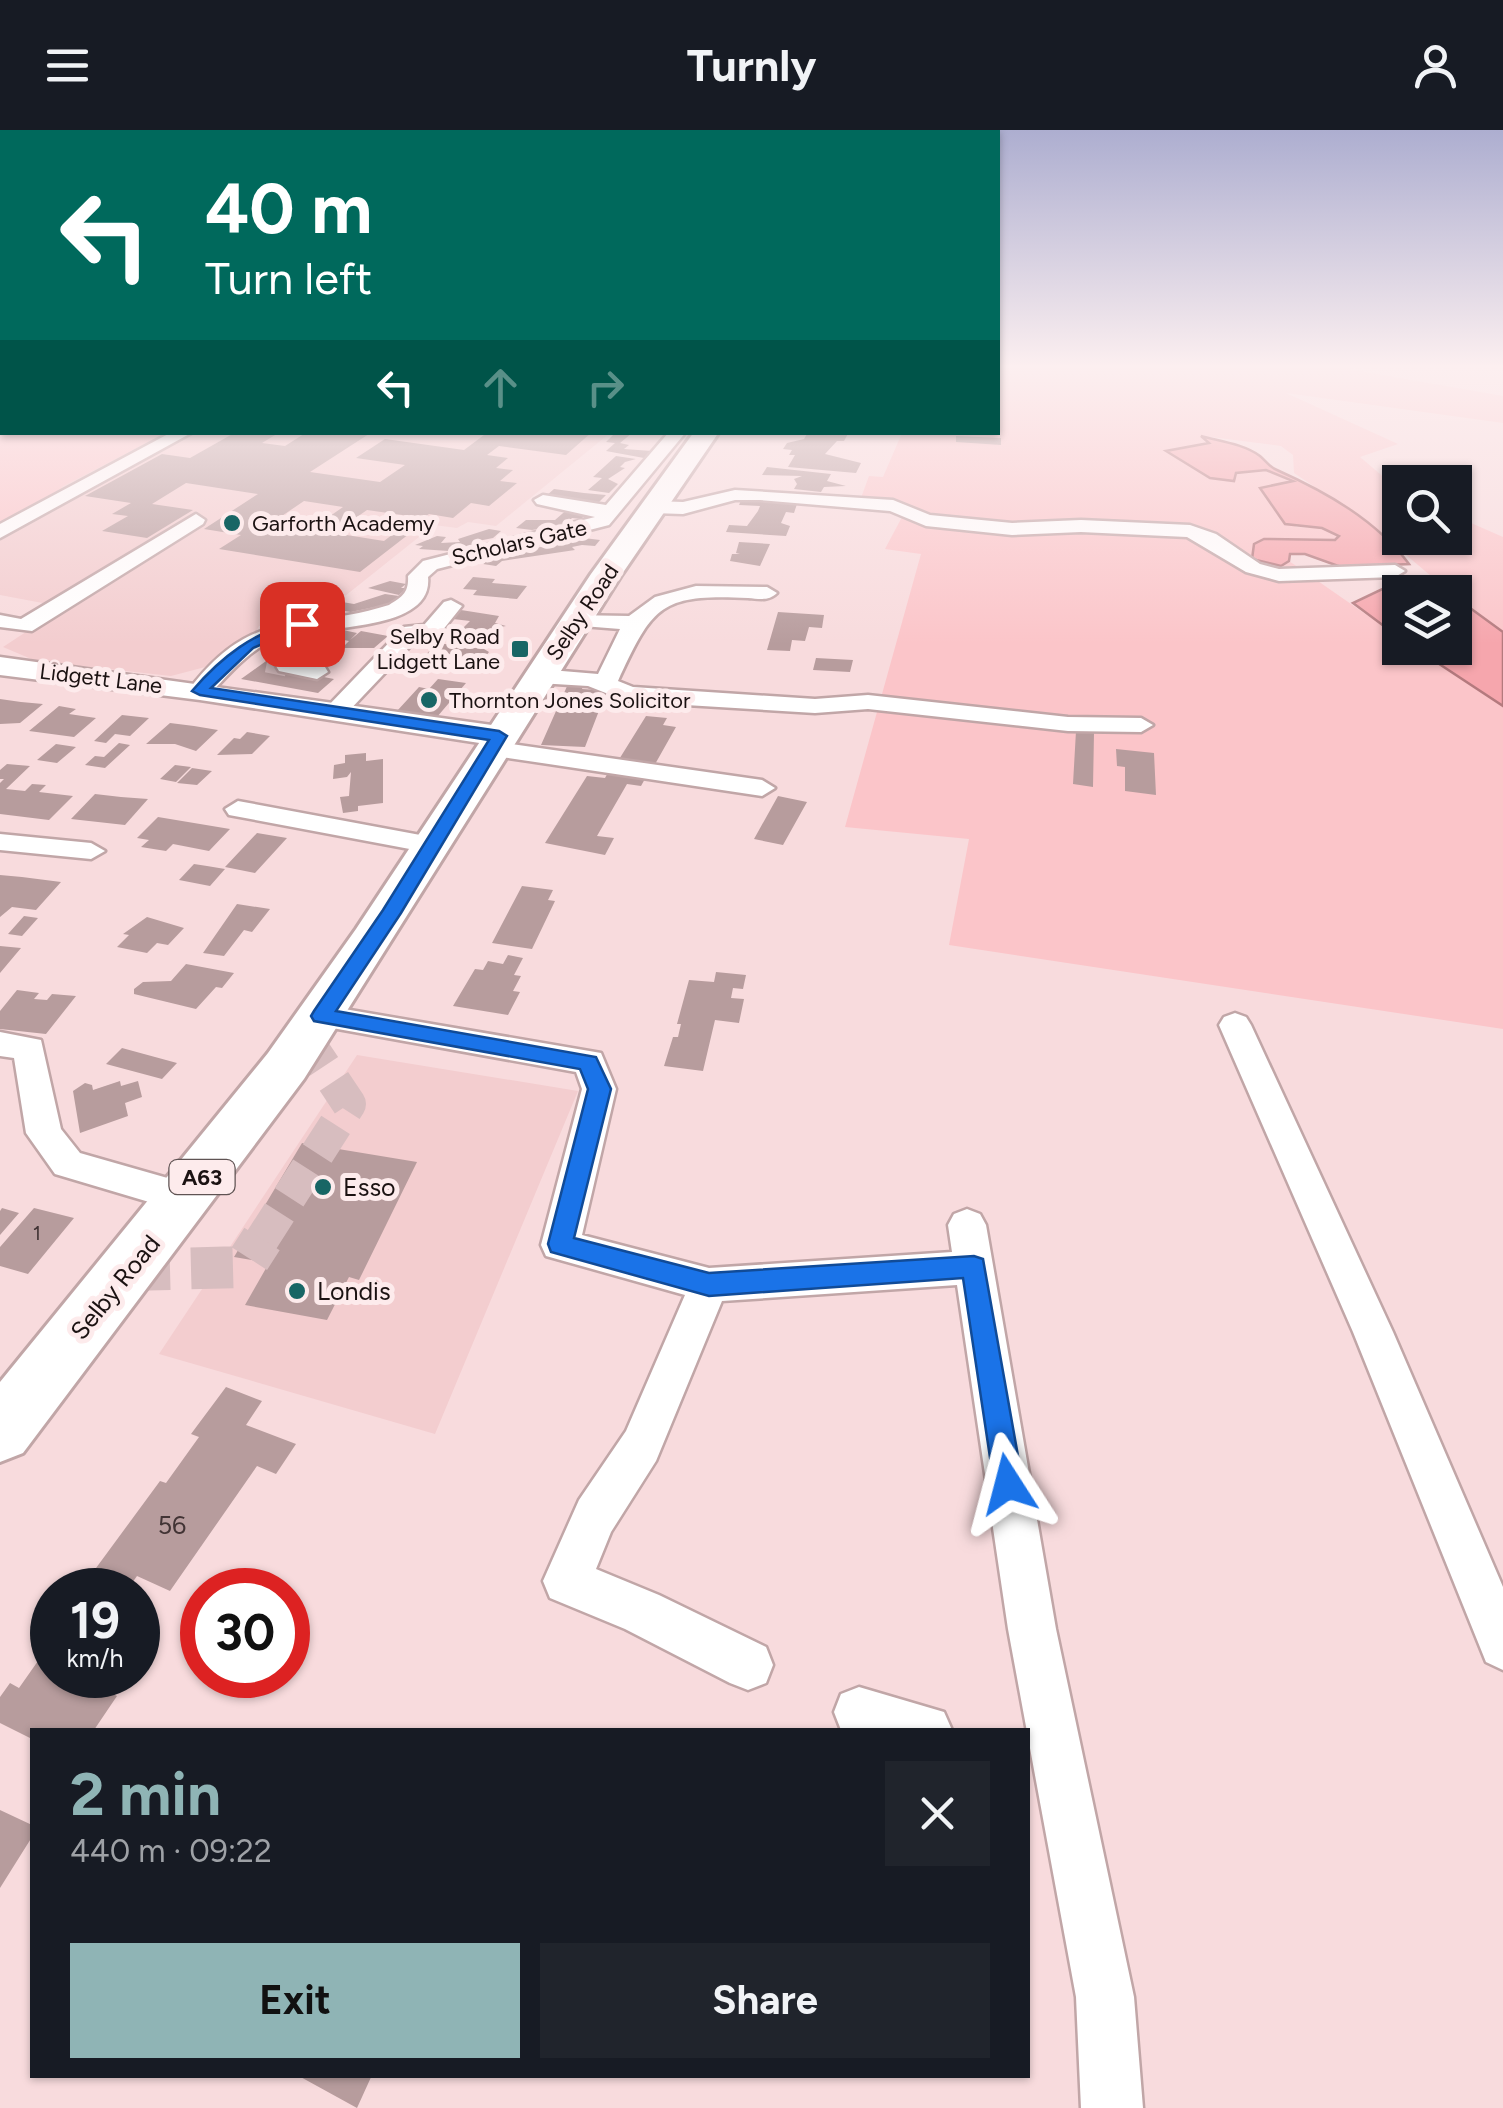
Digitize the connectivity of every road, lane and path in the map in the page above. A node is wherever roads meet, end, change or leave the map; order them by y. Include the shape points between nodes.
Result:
1 (134, 459) edge
2 (656, 459) edge
3 (688, 459) edge
4 (544, 500) dead end
5 (654, 507) junction
6 (613, 512) junction
7 (196, 520) dead end
8 (0, 532) edge
9 (1394, 571) dead end
10 (767, 593) dead end
11 (451, 606) dead end
12 (578, 620) junction
13 (0, 621) edge
14 (634, 622) junction
15 (236, 656) junction
16 (0, 666) edge
17 (317, 672) dead end
18 (538, 676) junction
19 (604, 684) junction
20 (200, 691) junction
21 (336, 711) junction
22 (1142, 725) dead end
23 (495, 742) junction
24 (762, 788) dead end
25 (238, 809) dead end
26 (0, 842) edge
27 (431, 845) junction
28 (92, 852) dead end
29 (322, 1016) junction
30 (1235, 1025) dead end
31 (0, 1044) edge
32 (186, 1198) junction
33 (709, 1284) junction
34 (0, 1430) edge
35 (1503, 1645) edge
36 (748, 1665) dead end
37 (860, 1712) dead end
38 (919, 1728) edge
39 (1043, 1761) edge
40 (1112, 2108) edge

1 - 8 street
2 - 6 street, Scholars Gate
3 - 5 highway, Selby Road / A63
4 - 6 street
5 - 9 street via 760,494 893,506 926,520 1012,529 1190,531 1279,575
5 - 12 highway, Selby Road / A63
6 - 15 street, Scholars Gate via 584,528 440,560 422,570 417,596 396,610 286,628
7 - 13 street via 24,626
10 - 14 street via 697,590 646,609
11 - 21 street via 430,631 412,632
12 - 14 street
12 - 18 highway, Selby Road / A63
14 - 19 street
15 - 17 street
15 - 20 street, Scholars Gate
16 - 20 main road, Lidgett Lane
18 - 19 street
18 - 23 highway, Selby Road / A63
19 - 22 street via 654,696 815,706 868,702 1068,724
20 - 21 main road, Lidgett Lane
21 - 23 main road, Lidgett Lane
23 - 24 street
23 - 27 highway, Selby Road / A63
25 - 27 street
26 - 28 street
27 - 29 highway, Selby Road / A63
29 - 32 highway, Selby Road / A63
29 - 33 street via 589,1062 600,1089 560,1244
30 - 35 street via 1374,1332
31 - 32 street via 29,1048 44,1133 68,1164
32 - 34 highway, Selby Road / A63
33 - 36 street via 640,1446 595,1516 568,1581
33 - 39 street via 971,1246 1032,1629
37 - 38 street
39 - 40 street via 1105,1997

